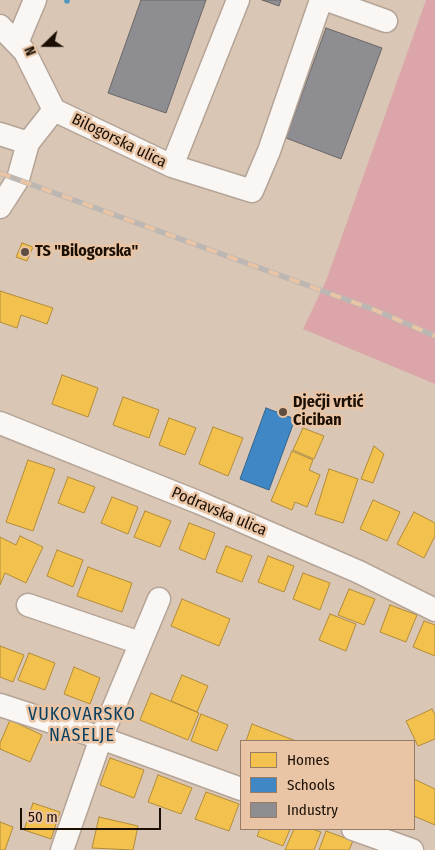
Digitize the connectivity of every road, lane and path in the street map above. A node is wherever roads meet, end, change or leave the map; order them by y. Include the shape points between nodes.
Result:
1 (34, 0) edge
2 (238, 0) edge
3 (321, 0) edge
4 (327, 0) edge
5 (386, 21) dead end
6 (0, 26) edge
7 (17, 43) junction
8 (54, 110) junction
9 (0, 134) edge
10 (28, 142) junction
11 (172, 166) junction
12 (0, 207) edge
13 (0, 423) edge
14 (159, 599) dead end
15 (28, 605) dead end
16 (435, 610) edge
17 (140, 644) junction
18 (0, 705) edge
19 (101, 738) junction
20 (240, 788) edge
21 (356, 830) edge
22 (62, 850) edge
23 (412, 850) edge

1 - 7 street
2 - 11 street
3 - 11 street, Bilogorska ulica via 252,191
4 - 5 street
6 - 7 street
7 - 8 street via 25,52
8 - 10 street, Bilogorska ulica
8 - 11 street, Bilogorska ulica
9 - 10 street
10 - 12 street, Bilogorska ulica via 18,179
13 - 16 street, Podravska ulica via 200,503 359,572
14 - 17 street
15 - 17 street
17 - 19 street
18 - 19 street
19 - 20 street
19 - 22 street
21 - 23 street

